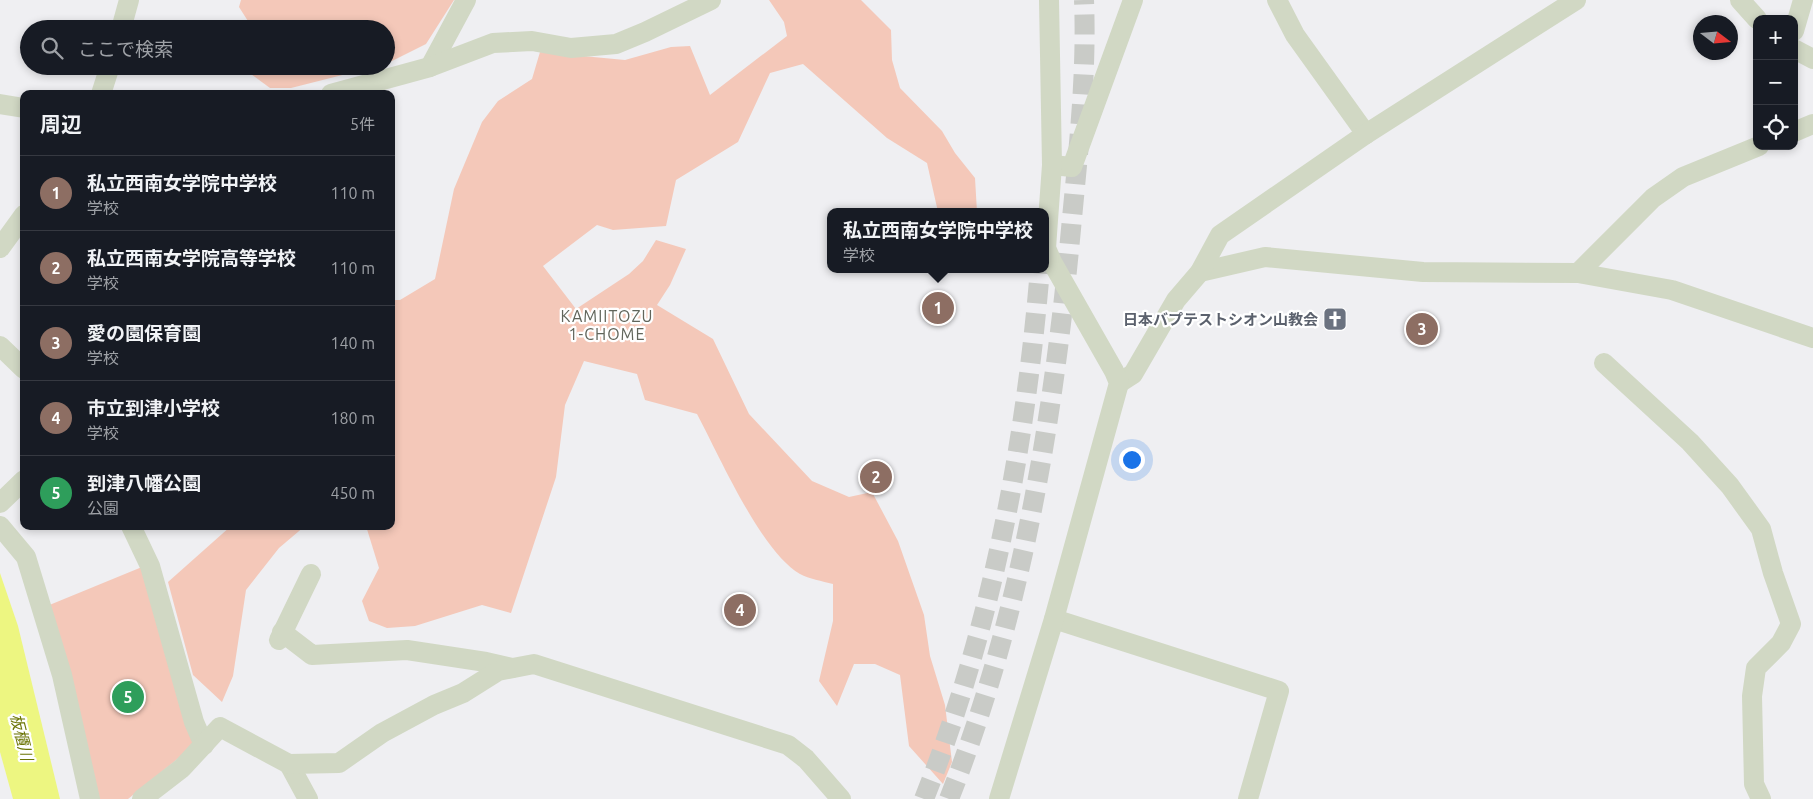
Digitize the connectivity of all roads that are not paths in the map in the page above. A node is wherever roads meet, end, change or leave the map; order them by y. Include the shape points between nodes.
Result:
1 (129, 0) edge
2 (466, 0) edge
3 (711, 0) edge
4 (1049, 0) edge
5 (1133, 0) edge
6 (1277, 0) edge
7 (1576, 0) edge
8 (1740, 0) edge
9 (1804, 0) edge
10 (1753, 15) edge
11 (1798, 19) edge
12 (123, 20) edge
13 (1798, 51) edge
14 (1813, 59) edge
15 (430, 67) junction
16 (107, 75) edge
17 (102, 90) edge
18 (346, 90) edge
19 (0, 104) edge
20 (20, 107) edge
21 (1813, 124) edge
22 (1798, 130) edge
23 (1366, 134) junction
24 (1753, 148) edge
25 (1052, 165) junction
26 (1049, 208) edge
27 (20, 220) edge
28 (0, 248) edge
29 (1049, 255) edge
30 (1200, 272) junction
31 (1578, 273) junction
32 (1813, 338) edge
33 (0, 346) edge
34 (1604, 363) dead end
35 (20, 365) edge
36 (1119, 383) junction
37 (20, 484) edge
38 (0, 503) edge
39 (0, 526) edge
40 (133, 530) edge
41 (311, 574) dead end
42 (1054, 619) junction
43 (512, 668) junction
44 (204, 745) junction
45 (289, 764) junction
46 (90, 799) edge
47 (142, 799) edge
48 (308, 799) edge
49 (842, 799) edge
50 (999, 799) edge
51 (1248, 799) edge
52 (1761, 799) edge

1 - 12 street
2 - 15 street
3 - 15 street via 616,44 571,48 532,42 493,43
4 - 25 street
5 - 25 street via 1072,167
6 - 23 street via 1295,35
7 - 23 street
8 - 10 street
9 - 11 street
13 - 14 street
15 - 18 street
16 - 17 street
19 - 20 street
21 - 22 street
23 - 30 street via 1220,235
24 - 31 street via 1683,177 1653,198
25 - 26 street
27 - 28 street
29 - 36 street
30 - 31 street via 1265,257 1423,272
30 - 36 street via 1176,300 1133,374
31 - 32 street via 1672,290
33 - 35 street
34 - 52 street via 1690,442 1730,486 1761,530 1791,624 1781,643 1756,668 1752,696 1754,784
36 - 42 street
37 - 38 street
39 - 46 street via 26,557 62,675
40 - 44 street via 150,566 194,722
41 - 43 street via 280,636 312,655 407,650
42 - 50 street
42 - 51 street via 1280,691
43 - 45 street via 498,671 463,693 434,705 339,763
43 - 49 street via 534,664 788,745 806,759
44 - 45 street via 220,727
44 - 47 street via 182,768
45 - 48 street

